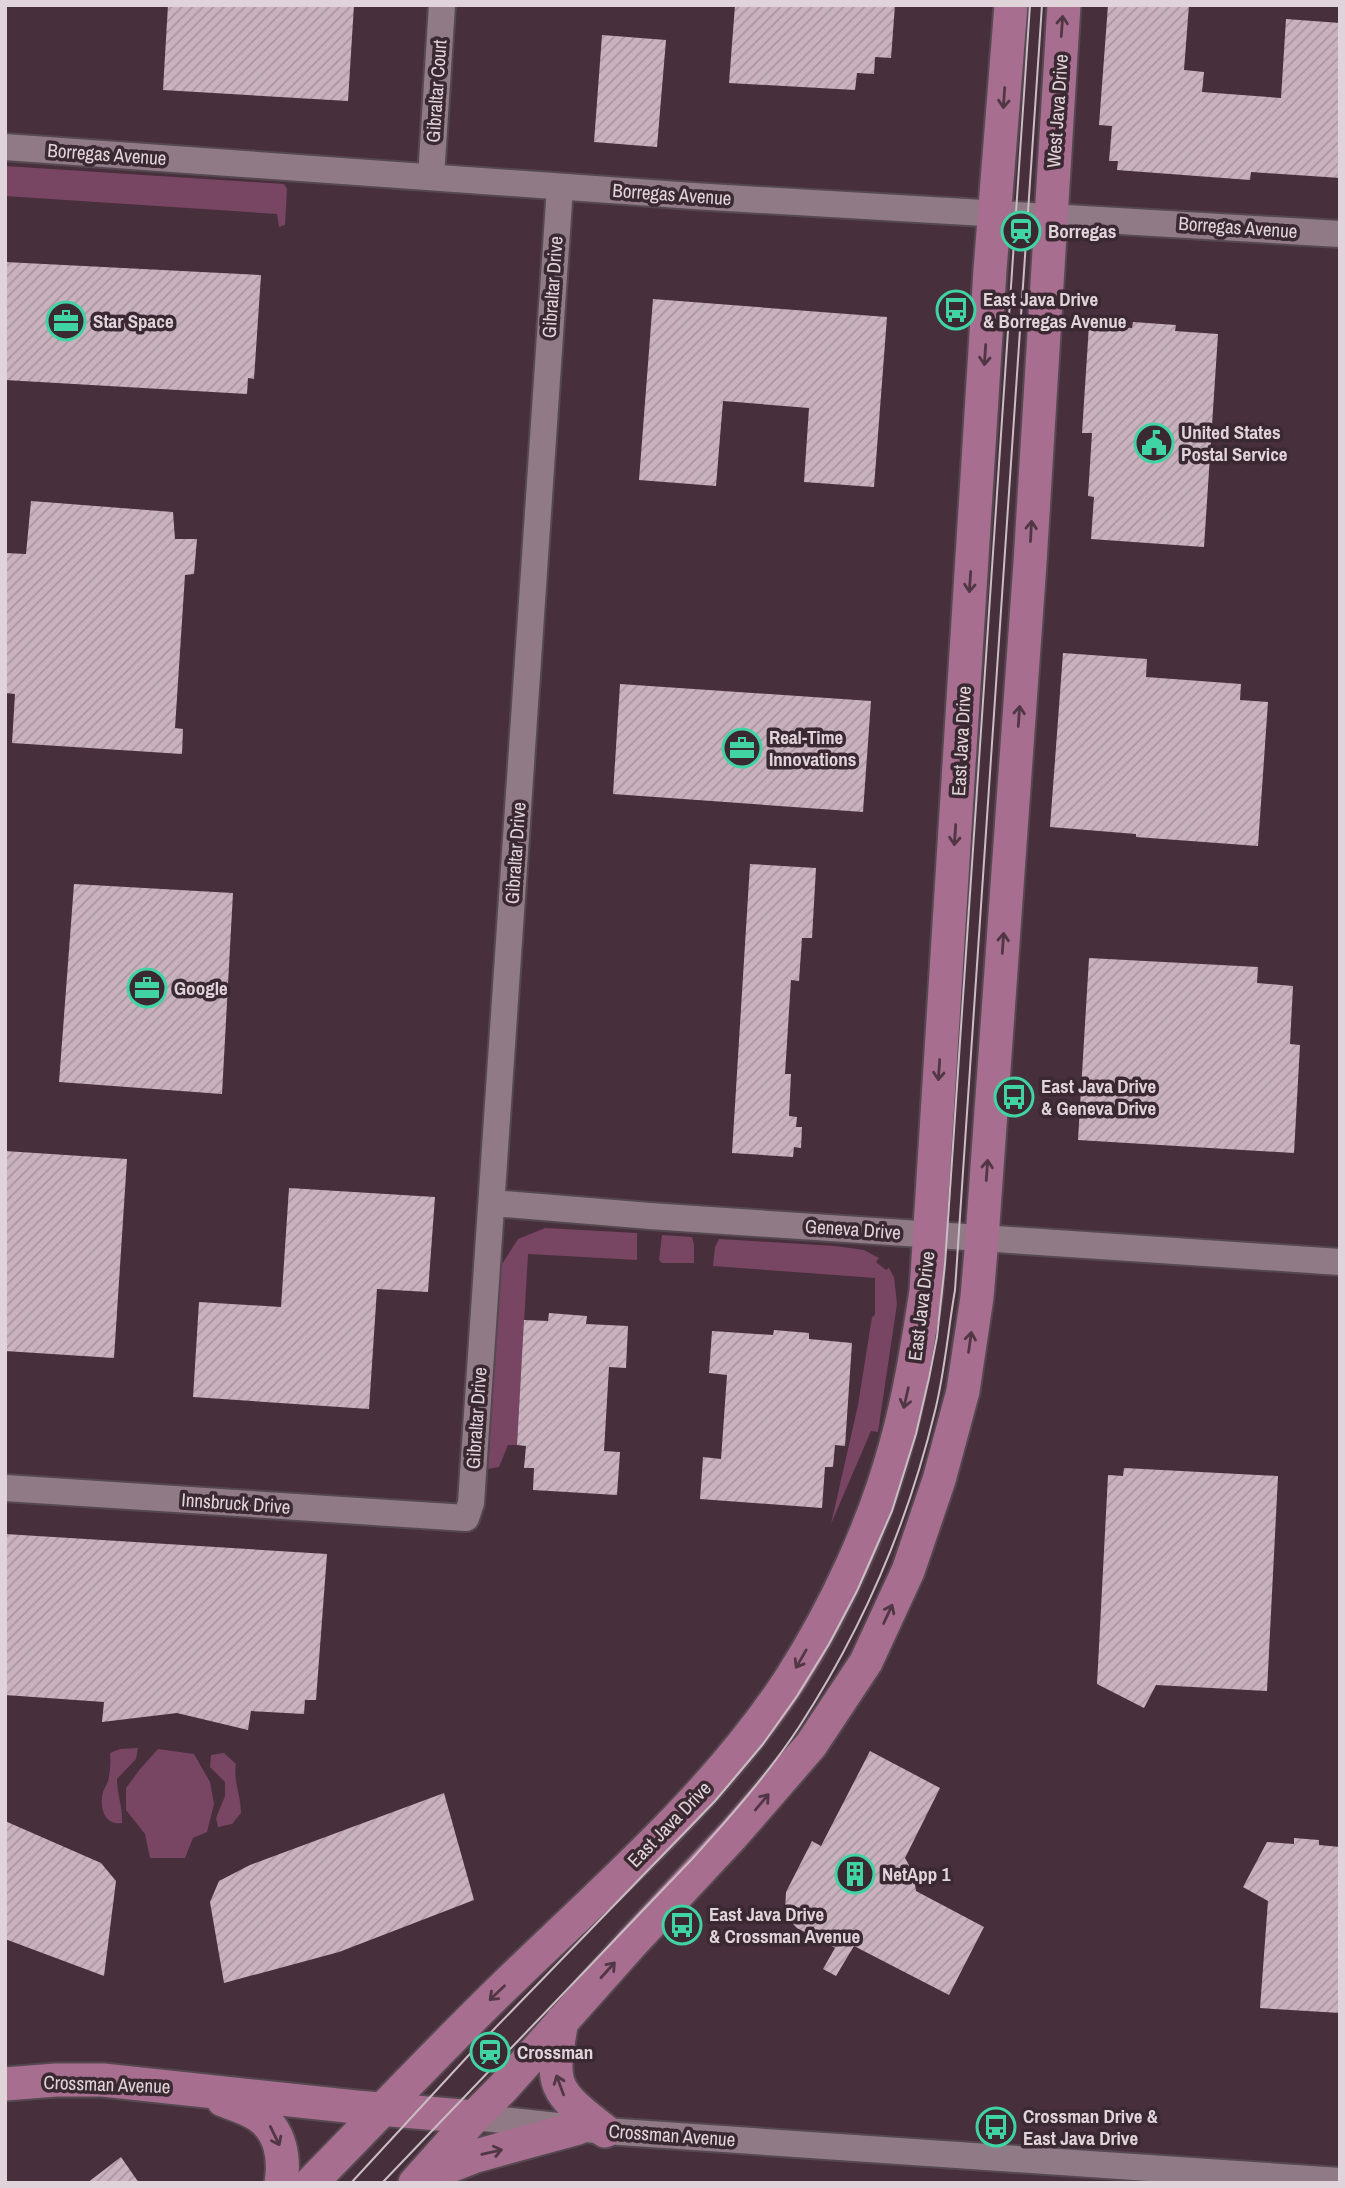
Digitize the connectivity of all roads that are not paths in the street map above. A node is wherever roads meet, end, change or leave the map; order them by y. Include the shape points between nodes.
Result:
1 (442, 5) edge
2 (1011, 5) edge
3 (1064, 5) edge
4 (5, 147) edge
5 (430, 177) junction
6 (560, 187) junction
7 (995, 214) junction
8 (1051, 216) junction
9 (1340, 234) edge
10 (492, 1203) junction
11 (929, 1234) junction
12 (982, 1238) junction
13 (1340, 1262) edge
14 (5, 1488) edge
15 (466, 1518) joint
16 (562, 2021) junction
17 (5, 2084) edge
18 (199, 2089) junction
19 (384, 2110) junction
20 (474, 2117) junction
21 (592, 2129) junction
22 (421, 2176) edge
23 (1340, 2181) edge
24 (281, 2183) edge
25 (311, 2183) edge

1 - 5 street, Gibraltar Court
2 -> 7 main road
8 -> 3 main road, West Java Drive
4 - 5 street, Borregas Avenue
5 - 6 street, Borregas Avenue
6 - 7 street, Borregas Avenue
6 - 10 street, Gibraltar Drive
7 - 8 street, Borregas Avenue
7 -> 11 main road, East Java Drive
8 - 9 street, Borregas Avenue
12 -> 8 main road
10 - 11 street, Geneva Drive
10 - 15 street, Gibraltar Drive via 471,1503
11 - 12 street, Geneva Drive
11 -> 19 main road, East Java Drive via 915,1363 895,1445 856,1555 791,1677 742,1746 685,1811
12 - 13 street, Geneva Drive
16 -> 12 main road via 802,1755 866,1662 908,1571 943,1467 963,1391
14 - 15 street, Innsbruck Drive
16 - 20 main road
21 -> 16 main road via 556,2080
17 - 18 main road, Crossman Avenue via 103,2080
18 - 19 main road, Crossman Avenue
18 -> 24 main road via 259,2115 269,2124 281,2149
19 - 20 main road, Crossman Avenue
19 - 25 main road, East Java Drive
20 - 21 street, Crossman Avenue
20 - 22 main road
22 -> 21 main road via 476,2156
21 - 23 street, Crossman Avenue

